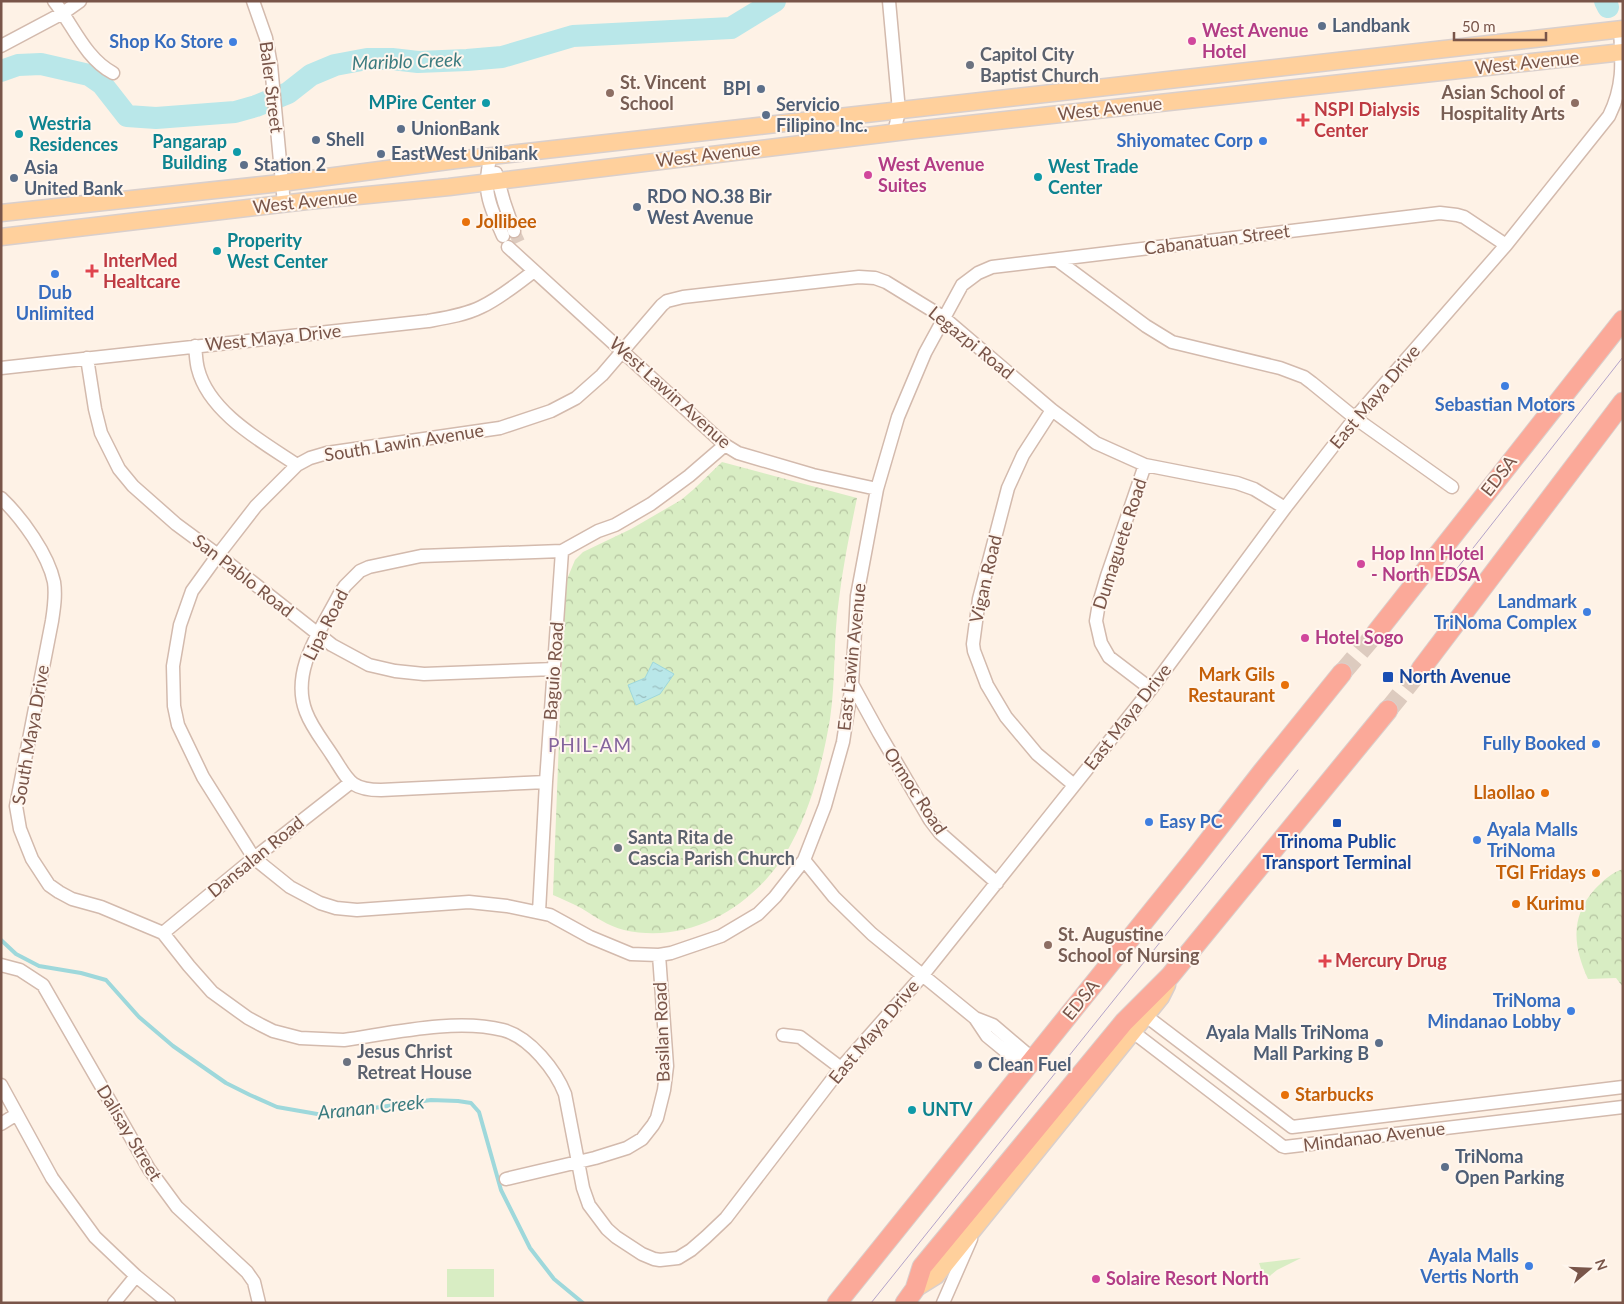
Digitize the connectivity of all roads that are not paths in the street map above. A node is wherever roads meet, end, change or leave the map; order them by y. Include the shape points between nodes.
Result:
1 (54, 1) edge
2 (80, 1) edge
3 (253, 1) edge
4 (889, 1) edge
5 (63, 12) junction
6 (1621, 29) edge
7 (1, 46) edge
8 (1622, 52) edge
9 (113, 73) dead end
10 (899, 111) junction
11 (894, 133) junction
12 (658, 138) junction
13 (490, 157) junction
14 (660, 161) junction
15 (493, 181) junction
16 (281, 183) junction
17 (284, 204) junction
18 (1, 213) edge
19 (1, 236) edge
20 (1506, 246) junction
21 (1057, 260) junction
22 (534, 271) junction
23 (943, 317) junction
24 (1623, 320) edge
25 (195, 346) junction
26 (623, 351) junction
27 (87, 358) junction
28 (1, 368) edge
29 (1623, 402) edge
30 (1052, 410) junction
31 (1355, 418) junction
32 (725, 445) junction
33 (297, 465) junction
34 (1145, 465) junction
35 (1452, 488) dead end
36 (878, 489) junction
37 (1, 498) edge
38 (1285, 508) junction
39 (562, 551) junction
40 (218, 555) junction
41 (1376, 633) tunnel mouth
42 (318, 636) junction
43 (554, 669) junction
44 (1421, 669) tunnel mouth
45 (1342, 674) tunnel mouth
46 (852, 684) junction
47 (1151, 689) junction
48 (1388, 710) tunnel mouth
49 (546, 782) junction
50 (350, 783) junction
51 (1074, 785) junction
52 (254, 858) junction
53 (804, 860) junction
54 (997, 883) junction
55 (539, 912) junction
56 (163, 933) junction
57 (659, 955) junction
58 (1, 965) edge
59 (922, 976) junction
60 (1170, 976) junction
61 (1146, 1016) junction
62 (1133, 1032) junction
63 (783, 1035) dead end
64 (1186, 1047) junction
65 (1173, 1062) junction
66 (1029, 1064) junction
67 (841, 1068) junction
68 (1, 1085) edge
69 (1623, 1087) edge
70 (1623, 1108) edge
71 (17, 1114) junction
72 (1, 1124) edge
73 (578, 1162) junction
74 (506, 1179) dead end
75 (978, 1224) junction
76 (136, 1276) junction
77 (910, 1296) edge
78 (114, 1303) edge
79 (169, 1303) edge
80 (258, 1303) edge
81 (837, 1303) edge
82 (943, 1303) edge

1 - 5 street
2 - 5 street
3 - 16 street, Baler Street via 266,38
4 - 10 street
5 - 7 street
5 - 9 street via 88,52
6 - 8 street, East Maya Drive
6 - 10 main road, West Avenue
8 - 11 main road, West Avenue
8 - 20 street, East Maya Drive via 1618,96 1609,116
10 - 11 street
10 - 12 main road, West Avenue
11 - 14 main road, West Avenue
12 - 13 main road, West Avenue
12 - 14 main road
13 - 15 street, West Lawin Avenue
13 - 16 main road, West Avenue
14 - 15 main road, West Avenue
15 - 17 main road, West Avenue
15 - 22 street, West Lawin Avenue via 492,207 519,256
16 - 17 street, Baler Street
16 - 18 main road, West Avenue
17 - 19 main road, West Avenue
20 - 21 street, Cabanatuan Street via 1464,217 1440,214
20 - 31 street, East Maya Drive
21 - 23 street, Cabanatuan Street via 992,267 978,273 962,285
21 - 31 street via 1172,342 1294,372 1312,382
22 - 25 street, West Maya Drive via 480,307 451,316
22 - 26 street, West Lawin Avenue
23 - 26 street, Legazpi Road via 886,282 859,277 667,301
23 - 30 street, Legazpi Road
23 - 36 street, East Lawin Avenue via 898,417
24 - 41 highway, EDSA
25 - 27 street, West Maya Drive
25 - 33 street via 198,370 224,412
26 - 32 street, West Lawin Avenue
26 - 33 street, South Lawin Avenue via 576,398 529,419 500,428 327,453
27 - 28 street, West Maya Drive
27 - 40 street, San Pablo Road via 98,422 120,469 154,506
29 - 44 highway
30 - 34 street, Legazpi Road via 1096,443
30 - 51 street, Vigan Road via 1023,455 1008,488 979,599 973,644 987,685 1006,717 1037,754
31 - 35 street
31 - 38 street, East Maya Drive
32 - 36 street, West Lawin Avenue via 738,453 794,470
32 - 39 street, Lipa Road via 651,504
33 - 40 street, South Lawin Avenue via 256,506
34 - 38 street, Legazpi Road via 1237,483 1254,489
34 - 47 street, Dumaguete Road via 1107,576 1096,621 1101,643 1109,658
36 - 46 street, East Lawin Avenue via 857,596
37 - 56 street, South Maya Drive via 43,554 55,594 16,806 23,840 49,885 72,899 101,907
38 - 47 street, East Maya Drive
39 - 42 street, Lipa Road via 421,556 370,567 360,571 345,586
39 - 43 street, Baguio Road
40 - 42 street, San Pablo Road
40 - 52 street, South Lawin Avenue via 192,591 180,625 173,666 174,706 178,726 203,777
42 - 43 street, San Pablo Road via 369,665 395,672 424,674
42 - 50 street, Lipa Road via 306,660 301,696 313,726
43 - 49 street, Baguio Road
45 - 66 highway, EDSA
46 - 53 street, East Lawin Avenue via 843,742 825,806
46 - 54 street, Ormoc Road via 930,820 940,833
47 - 51 street, East Maya Drive
48 - 60 highway
49 - 50 street via 381,790 365,790
49 - 55 street, Baguio Road
50 - 52 street, Dansalan Road
51 - 54 street, East Maya Drive
52 - 55 street, South Lawin Avenue via 290,887 336,908 357,910 469,902
52 - 56 street, Dansalan Road
53 - 57 street, South Lawin Avenue via 758,914 721,936
53 - 59 street via 834,897
54 - 59 street, East Maya Drive
55 - 57 street, South Lawin Avenue via 631,954
56 - 73 street, South Maya Drive via 212,992 248,1018 289,1036 344,1040 440,1027 474,1026 505,1030 528,1044 560,1080
57 - 73 street, Basilan Road via 667,1066 657,1118 642,1139 627,1148
58 - 80 street, Dalisay Street via 20,970 43,985 149,1169 177,1207 248,1272 254,1282
59 - 66 street via 975,1018 993,1025
59 - 67 street, East Maya Drive
60 - 61 main road via 1161,997
60 - 77 highway via 1124,1022 922,1266
61 - 62 main road
61 - 64 street, Mindanao Avenue
62 - 65 street, Mindanao Avenue
62 - 75 main road
63 - 67 street via 800,1037
64 - 65 street via 1177,1050
64 - 69 street, Mindanao Avenue via 1292,1127
65 - 70 street, Mindanao Avenue via 1285,1147
66 - 81 highway, EDSA
67 - 73 street, East Maya Drive via 726,1218 678,1258 654,1259 607,1229 589,1206
68 - 71 street
71 - 72 street
71 - 76 street via 52,1178 94,1237
73 - 74 street, Basilan Road
75 - 77 main road via 936,1276
75 - 82 street
76 - 78 street
76 - 79 street

